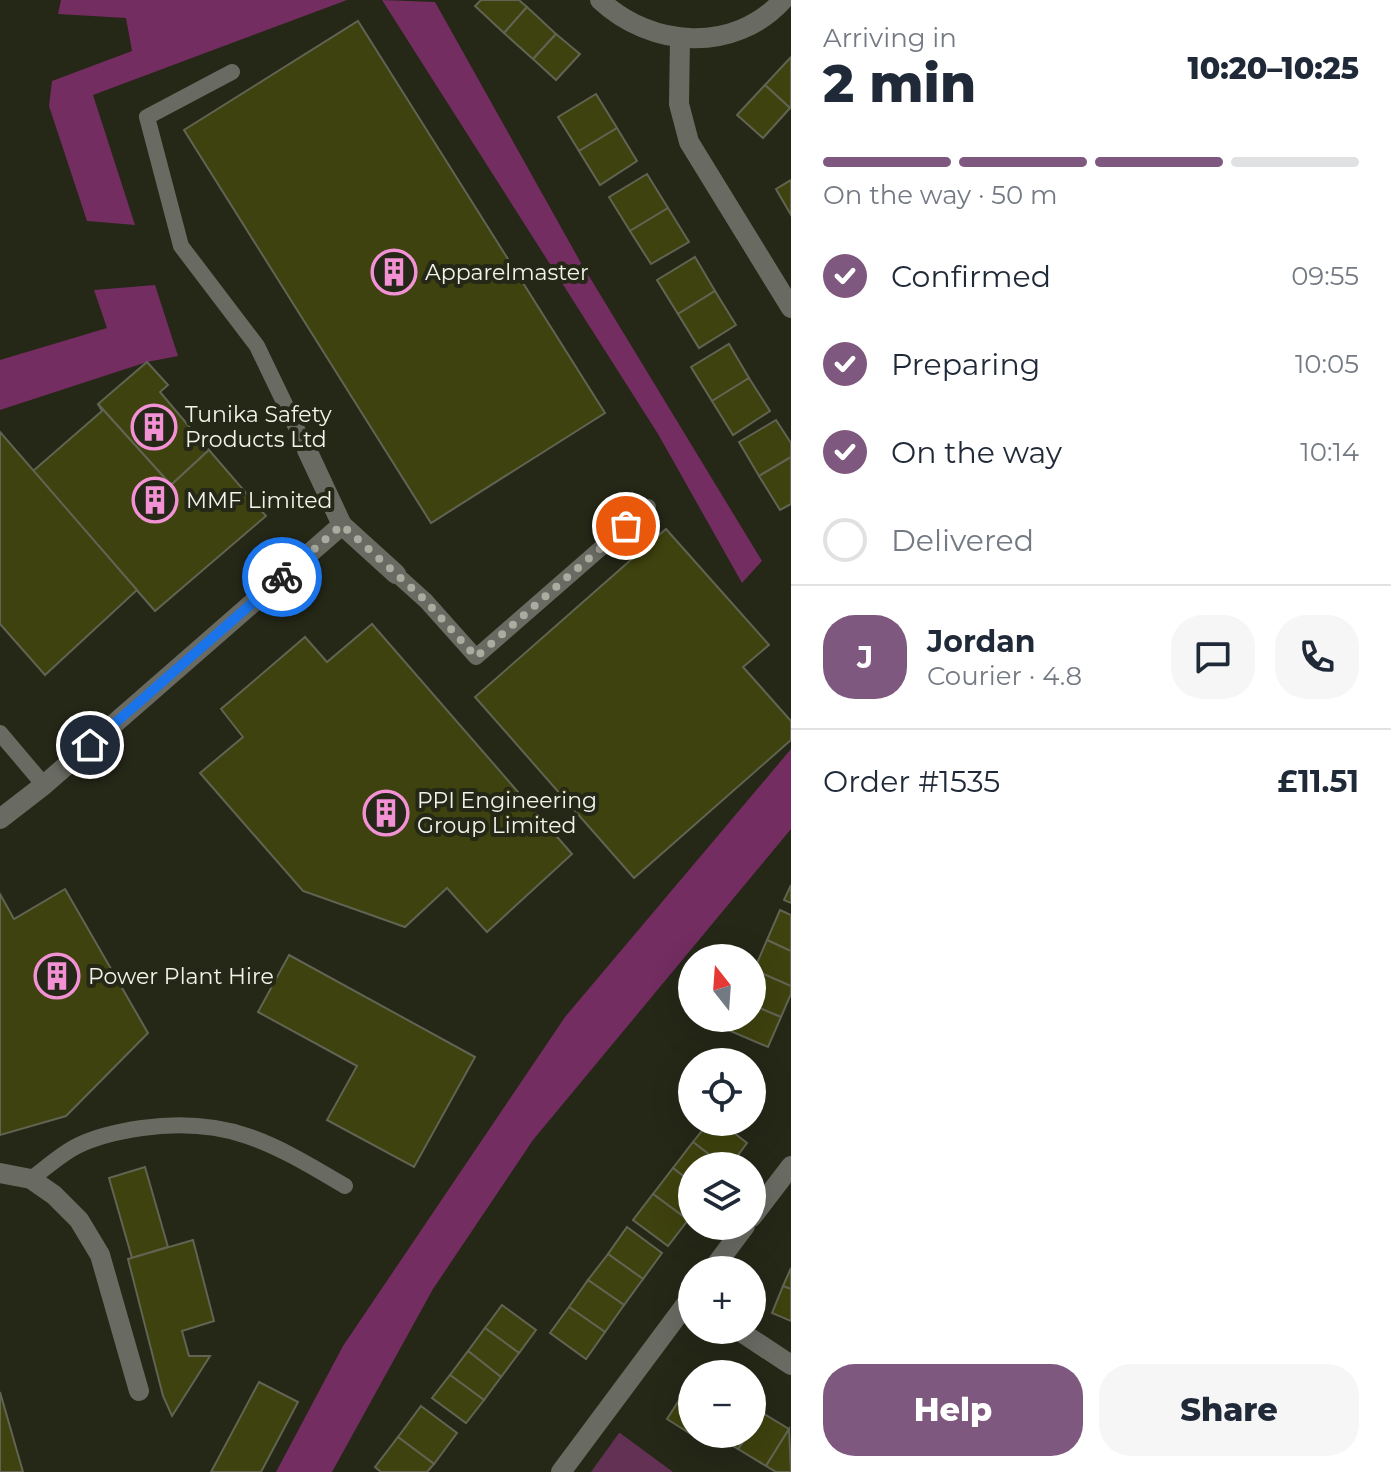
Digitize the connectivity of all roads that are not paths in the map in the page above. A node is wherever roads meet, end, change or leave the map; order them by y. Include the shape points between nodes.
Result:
1 (600, 0) edge
2 (783, 0) edge
3 (680, 38) junction
4 (232, 72) dead end
5 (791, 308) edge
6 (307, 450) joint
7 (648, 507) dead end
8 (342, 525) junction
9 (396, 574) joint
10 (0, 733) edge
11 (44, 785) junction
12 (0, 819) edge
13 (791, 1166) edge
14 (0, 1173) edge
15 (31, 1179) junction
16 (345, 1186) dead end
17 (766, 1199) edge
18 (678, 1315) edge
19 (759, 1344) edge
20 (791, 1365) edge
21 (139, 1391) dead end
22 (561, 1472) edge

1 - 3 street via 631,24
2 - 3 street via 756,23 733,32
3 - 5 street via 679,104 689,142
4 - 6 lane via 147,117 181,246 257,346
6 - 8 street
7 - 9 lane via 476,657
8 - 9 street
8 - 11 street
10 - 11 lane
11 - 12 street
13 - 17 street
14 - 15 street
15 - 16 lane via 76,1146 119,1131 175,1124 237,1131 278,1147
15 - 21 street via 79,1220 100,1255
18 - 22 street
19 - 20 street

